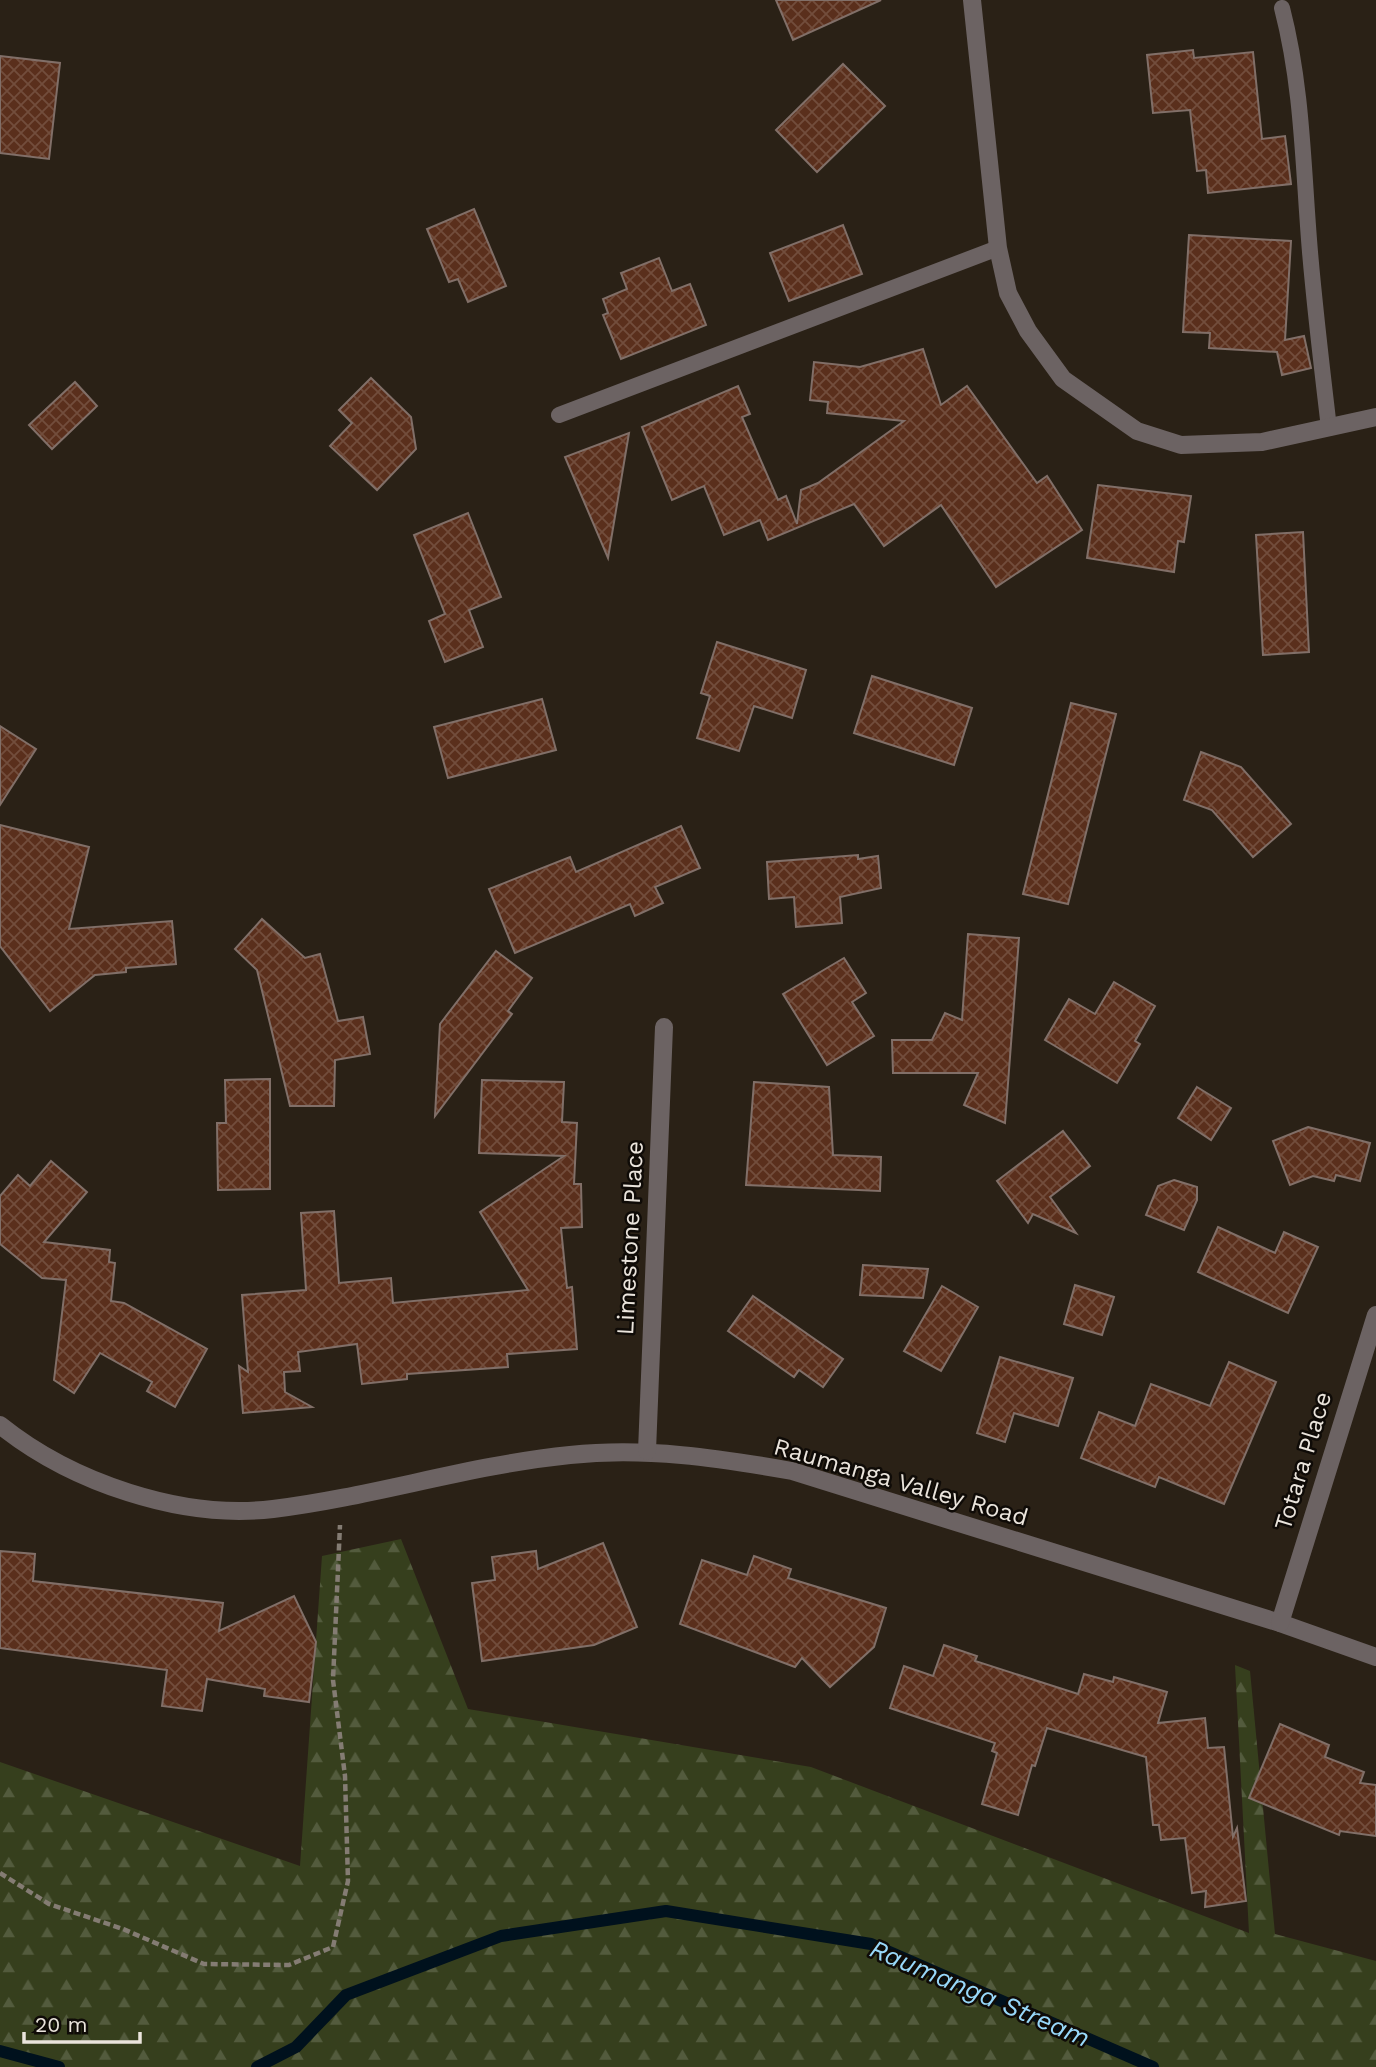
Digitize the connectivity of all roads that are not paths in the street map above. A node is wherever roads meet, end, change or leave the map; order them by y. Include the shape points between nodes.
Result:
1 (972, 0) edge
2 (1282, 8) dead end
3 (998, 248) junction
4 (559, 415) dead end
5 (1376, 417) edge
6 (1329, 428) junction
7 (664, 1027) dead end
8 (1376, 1315) edge
9 (0, 1425) edge
10 (647, 1451) junction
11 (1280, 1623) junction
12 (1376, 1657) edge

1 - 3 street
2 - 6 lane via 1302,123
3 - 4 lane
3 - 6 street via 1008,293 1028,331 1063,379 1137,431 1181,444 1213,446 1262,442
5 - 6 street
7 - 10 street, Limestone Place
8 - 11 street, Totara Place
9 - 10 street, Raumanga Valley Road via 62,1468 130,1493 200,1508 271,1509 569,1455
10 - 11 street, Raumanga Valley Road via 792,1471
11 - 12 street, Raumanga Valley Road

